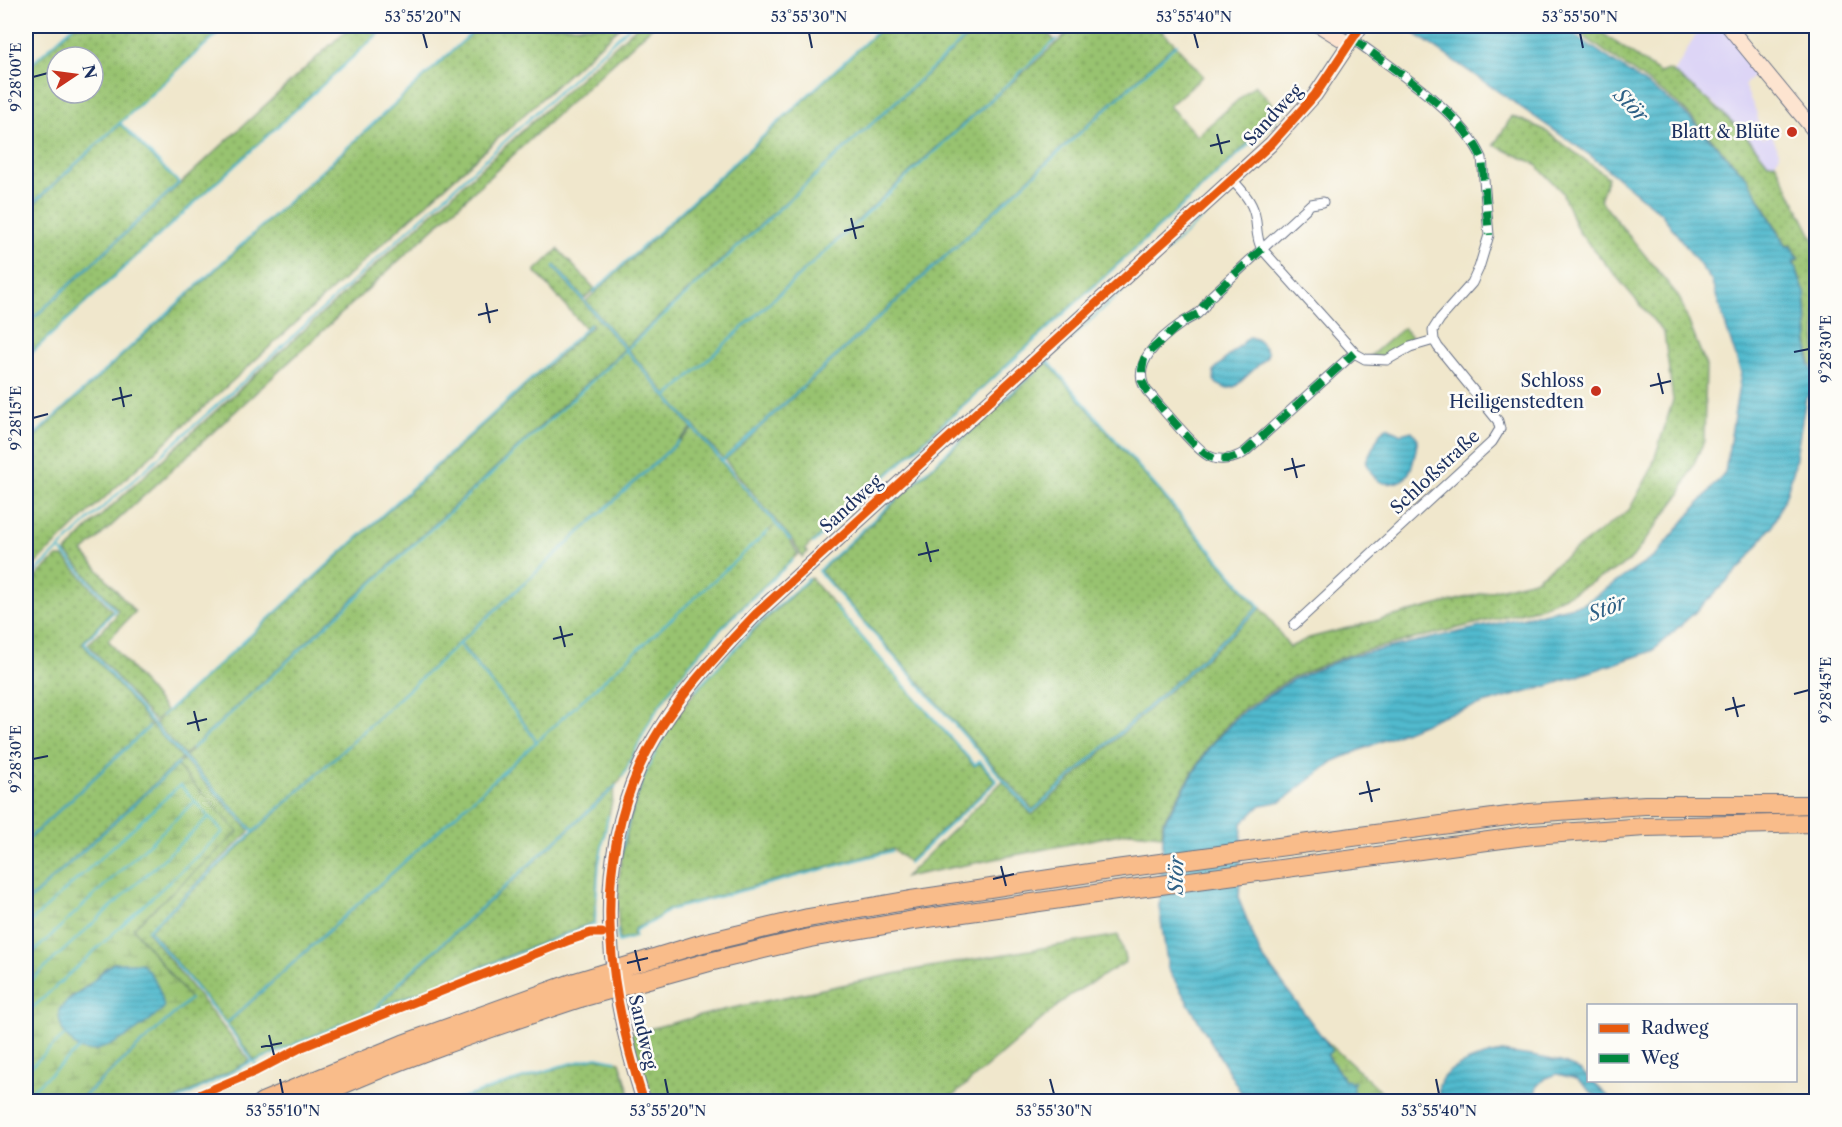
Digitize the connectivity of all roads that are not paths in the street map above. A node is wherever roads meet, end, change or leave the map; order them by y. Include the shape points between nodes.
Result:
1 (1320, 26) edge
2 (1362, 26) edge
3 (1728, 26) edge
4 (1351, 41) junction
5 (1816, 133) edge
6 (1233, 180) junction
7 (1323, 202) dead end
8 (1262, 249) junction
9 (1434, 340) junction
10 (1354, 353) junction
11 (1294, 625) dead end
12 (1816, 805) edge
13 (1816, 823) edge
14 (578, 990) junction
15 (262, 1101) edge
16 (304, 1101) edge
17 (644, 1101) edge

1 - 4 street
2 - 4 street, Sandweg
3 - 5 street
4 - 6 street, Sandweg via 1315,95
4 - 9 street via 1440,106 1467,133 1482,158 1489,235 1472,283 1436,324
6 - 8 street via 1254,212
6 - 17 street, Sandweg via 757,613 698,675 661,728 639,768 623,816 609,894 611,954 620,1014
7 - 8 street via 1311,204
8 - 10 street
8 - 10 street via 1209,298 1198,314 1182,322 1149,352 1142,370 1147,391 1201,451 1218,459 1233,458 1245,452
9 - 10 street via 1387,360 1365,359
9 - 11 street, Schloßstraße via 1498,421 1498,434
12 - 14 highway, bridge via 1645,805 1530,813 1116,869 808,918 703,943
13 - 14 highway, bridge via 1646,827 1533,835 1123,890 810,938
14 - 15 highway via 414,1039
14 - 16 highway

